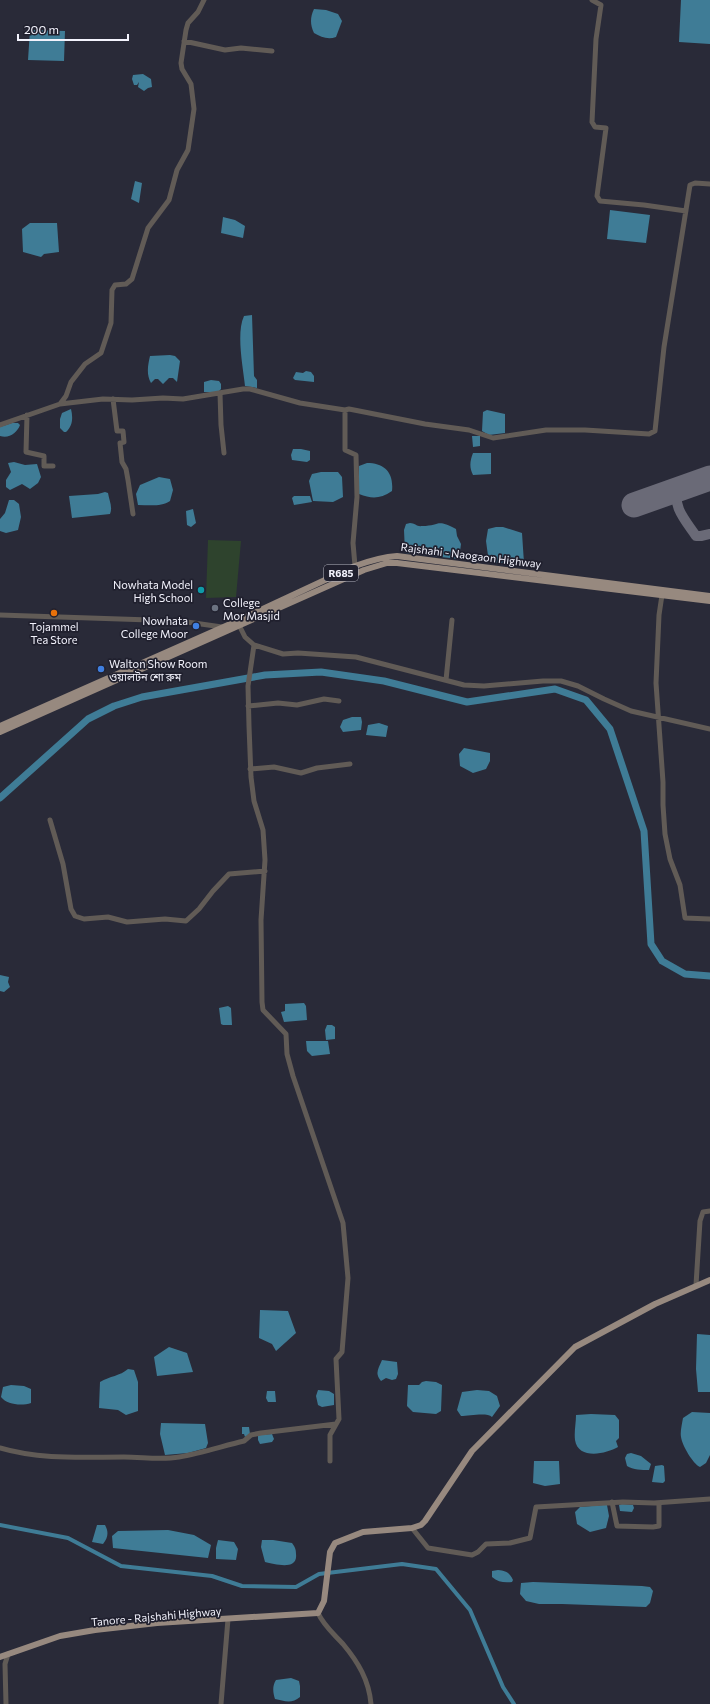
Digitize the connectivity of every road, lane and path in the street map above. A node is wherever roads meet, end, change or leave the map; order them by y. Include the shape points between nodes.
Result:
1 (204, 0) edge
2 (592, 0) edge
3 (184, 41) junction
4 (272, 51) dead end
5 (710, 184) edge
6 (686, 211) junction
7 (220, 393) junction
8 (113, 399) junction
9 (60, 404) junction
10 (345, 410) junction
11 (27, 415) junction
12 (0, 425) edge
13 (224, 453) dead end
14 (53, 466) dead end
15 (133, 514) dead end
16 (355, 566) junction
17 (313, 589) junction
18 (650, 591) junction
19 (662, 595) junction
20 (710, 596) edge
21 (710, 601) edge
22 (0, 615) edge
23 (452, 620) dead end
24 (239, 625) junction
25 (222, 627) junction
26 (187, 645) junction
27 (254, 645) junction
28 (446, 680) junction
29 (339, 701) dead end
30 (248, 706) junction
31 (658, 716) junction
32 (0, 726) edge
33 (710, 729) edge
34 (0, 732) edge
35 (350, 764) dead end
36 (250, 770) junction
37 (50, 820) dead end
38 (265, 871) junction
39 (710, 919) edge
40 (710, 1211) edge
41 (710, 1280) edge
42 (696, 1285) junction
43 (336, 1424) junction
44 (0, 1448) edge
45 (330, 1461) dead end
46 (710, 1499) edge
47 (612, 1502) junction
48 (659, 1503) junction
49 (412, 1528) junction
50 (318, 1613) junction
51 (228, 1619) junction
52 (8, 1654) junction
53 (0, 1657) edge
54 (6, 1704) edge
55 (221, 1704) edge
56 (371, 1704) edge

1 - 3 street via 188,23
2 - 6 street via 601,6 596,39 592,122 595,127 606,128 597,196 600,201
3 - 4 street via 225,50 241,48
3 - 9 street via 181,63 191,84 194,109 188,150 177,170 169,200 148,228 132,279 126,284 115,285 112,290 111,323 101,353 85,364 71,382
5 - 6 street via 690,185
6 - 10 street via 664,347 655,431 649,434 546,430 492,438 469,430 425,424 349,408
7 - 8 street via 183,399
7 - 10 street via 250,389 300,403
7 - 13 street
8 - 9 street
8 - 15 street via 117,431 122,431 124,442 120,443 122,462 126,469
9 - 11 street
10 - 16 street via 345,450 356,455 357,497 353,543
11 - 12 street
11 - 14 street via 26,452 44,456 44,466
16 - 17 main road, Rajshahi - Naogaon Highway / R685
16 - 18 main road, Rajshahi - Naogaon Highway / R685 via 374,559 397,556
17 - 18 main road, Rajshahi - Naogaon Highway / R685 via 376,566 397,563
17 - 24 main road, Rajshahi - Naogaon Highway / R685
17 - 25 main road, Rajshahi - Naogaon Highway / R685
18 - 19 main road, Rajshahi - Naogaon Highway / R685
18 - 20 main road, Rajshahi - Naogaon Highway / R685
19 - 21 main road, Rajshahi - Naogaon Highway / R685
19 - 31 street via 656,655
22 - 25 street via 180,621
23 - 28 street
24 - 26 main road, Rajshahi - Naogaon Highway / R685
24 - 27 street via 245,637
25 - 26 main road, Rajshahi - Naogaon Highway / R685
26 - 32 main road, Rajshahi - Naogaon Highway / R685
26 - 34 main road, Rajshahi - Naogaon Highway / R685
27 - 28 street via 283,654 356,658
27 - 30 street
28 - 31 street via 464,685 484,686 543,680 561,681 631,710
29 - 30 street via 324,699 297,705 278,703
30 - 36 street
31 - 33 street
31 - 39 street via 664,782 665,834 670,859 680,886 684,918
35 - 36 street via 317,768 301,773 274,767
36 - 38 street via 254,801 263,830
37 - 38 street via 63,864 71,909 75,916 84,919 108,917 127,922 165,919 186,921 229,874
38 - 43 street via 261,927 264,1010 286,1034 287,1054 293,1076 343,1223 345,1238 348,1278 342,1352 336,1359 339,1419
40 - 42 street via 703,1212 700,1221
41 - 42 main road
42 - 49 main road via 575,1347 481,1441 460,1467 425,1521
43 - 44 street via 261,1433 251,1435 244,1441 180,1457 159,1459 65,1457 25,1454
43 - 45 street via 330,1435
46 - 48 street
47 - 48 street
47 - 48 street via 617,1526 629,1527 659,1526
47 - 49 street via 536,1507 530,1538 510,1543 486,1544 472,1555 428,1548
49 - 50 main road via 363,1532 335,1543 330,1552 324,1601
50 - 51 main road, Tanore - Rajshahi Highway
50 - 56 street via 325,1626 343,1644 360,1668 369,1689
51 - 52 main road, Tanore - Rajshahi Highway via 95,1630 60,1636
51 - 55 street
52 - 53 main road, Tanore - Rajshahi Highway
52 - 54 street via 5,1664

